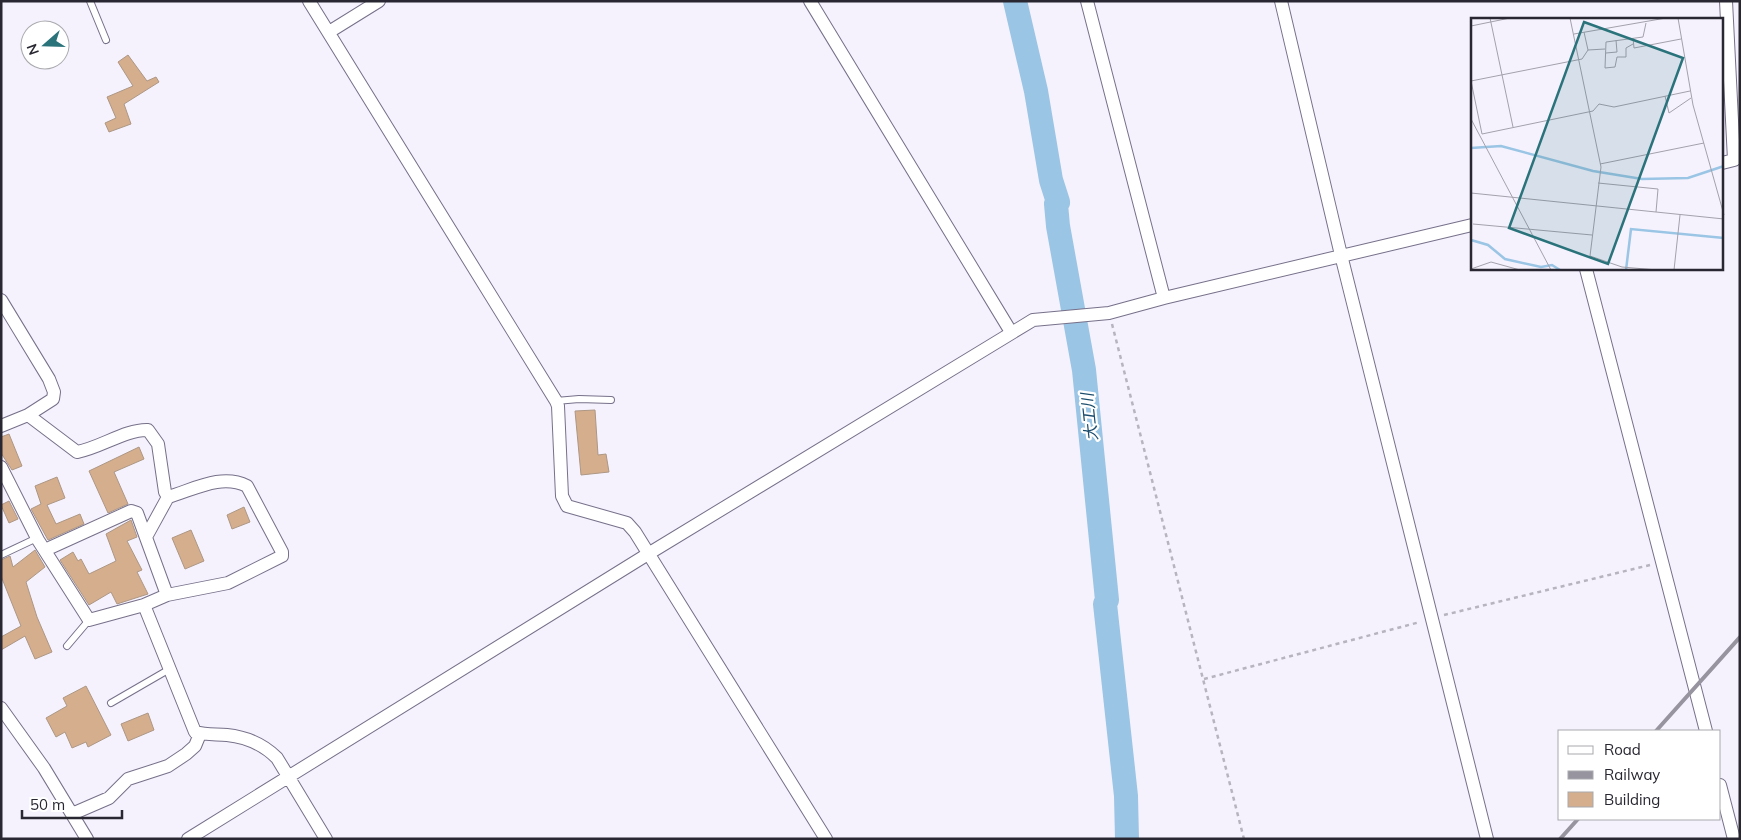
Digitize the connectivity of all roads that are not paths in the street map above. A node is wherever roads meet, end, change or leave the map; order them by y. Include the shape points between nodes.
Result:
1 (90, 1) edge
2 (309, 1) edge
3 (379, 1) edge
4 (810, 1) edge
5 (1087, 1) edge
6 (1281, 1) edge
7 (1726, 1) edge
8 (329, 32) junction
9 (106, 40) dead end
10 (1724, 162) edge
11 (1471, 225) edge
12 (1341, 255) junction
13 (1586, 270) edge
14 (1164, 298) junction
15 (1, 300) edge
16 (1011, 332) junction
17 (611, 400) dead end
18 (556, 401) junction
19 (28, 414) junction
20 (1, 426) edge
21 (1, 467) edge
22 (168, 497) junction
23 (146, 537) junction
24 (37, 538) junction
25 (45, 550) junction
26 (648, 554) junction
27 (1, 555) edge
28 (167, 594) junction
29 (144, 605) junction
30 (89, 620) junction
31 (67, 646) dead end
32 (168, 670) junction
33 (111, 703) dead end
34 (1, 708) edge
35 (1706, 730) edge
36 (200, 734) junction
37 (288, 777) junction
38 (1721, 789) edge
39 (72, 814) junction
40 (87, 839) edge
41 (188, 839) edge
42 (326, 839) edge
43 (826, 839) edge
44 (1487, 839) edge
45 (1734, 839) edge

1 - 9 lane
2 - 8 street
3 - 8 street
4 - 16 street
5 - 14 street
6 - 12 street
7 - 10 street via 1734,160
8 - 18 street
11 - 12 street
12 - 14 street
12 - 44 street
13 - 35 street
14 - 16 street via 1109,313 1033,320
15 - 19 street via 54,392 52,399
16 - 26 street
17 - 18 lane
18 - 26 street via 562,496 568,506 627,523
19 - 20 street
19 - 22 street via 77,452 148,430 158,444 164,492
21 - 24 street
22 - 23 street
22 - 28 street via 209,482 238,481 247,486 282,556 228,583
23 - 25 street via 137,513 131,511
23 - 28 street
24 - 25 street
24 - 27 lane
25 - 30 street
26 - 37 street
26 - 43 street
28 - 29 street
29 - 30 street
29 - 32 street
30 - 31 lane
32 - 33 lane
32 - 36 street via 195,732
34 - 39 street
36 - 37 street via 229,735 255,742 277,758
36 - 39 street via 195,746 168,766 128,779 109,798
37 - 41 street
37 - 42 street
38 - 45 street
39 - 40 street

